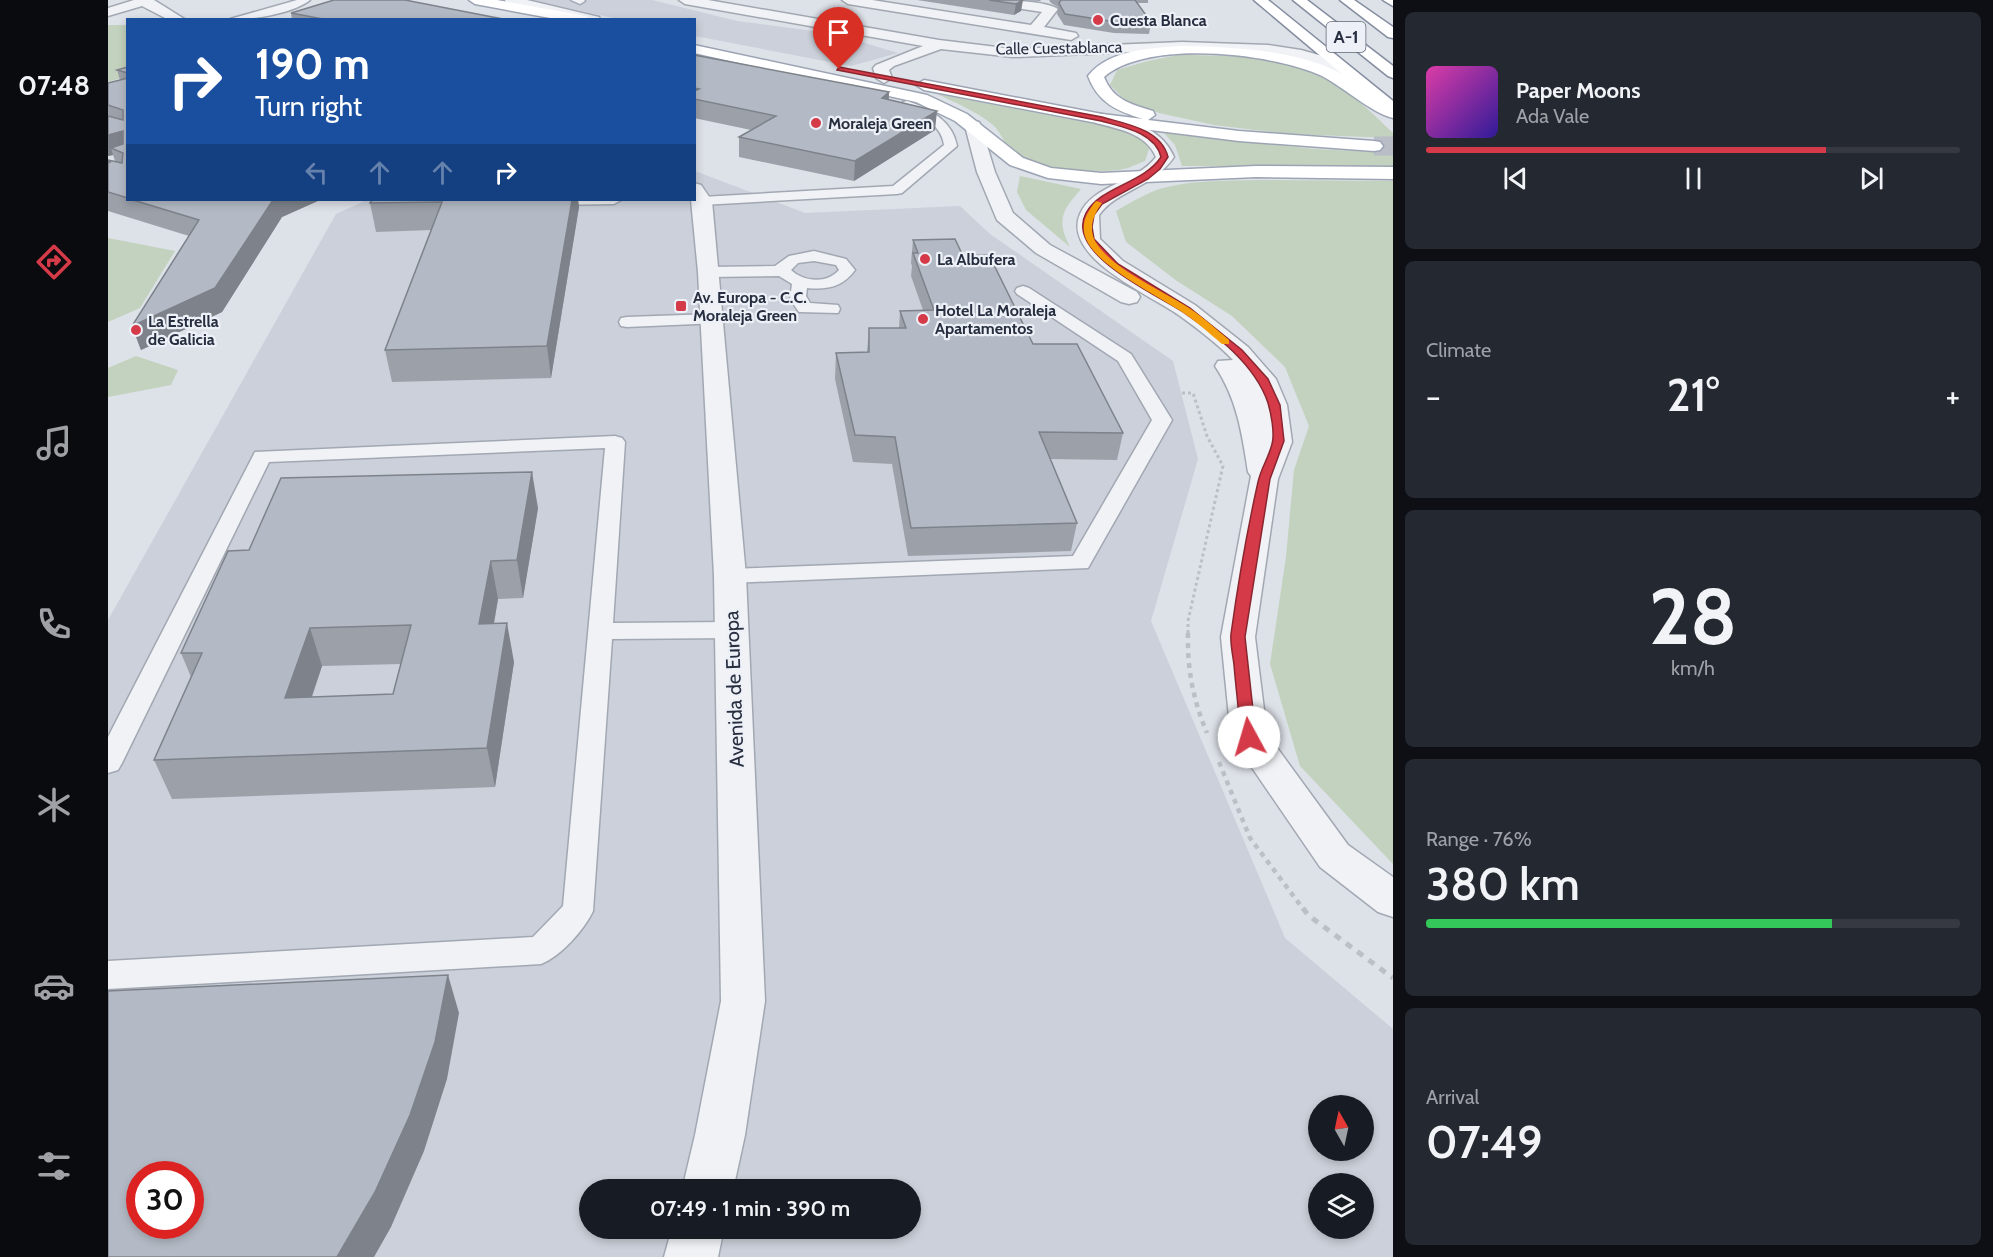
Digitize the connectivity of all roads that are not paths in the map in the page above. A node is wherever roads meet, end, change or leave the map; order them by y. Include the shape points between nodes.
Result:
1 (305, 0) edge
2 (685, 0) edge
3 (991, 0) edge
4 (1260, 0) edge
5 (1299, 0) edge
6 (1346, 0) edge
7 (147, 1) edge
8 (853, 1) edge
9 (506, 3) edge
10 (1053, 5) edge
11 (473, 7) edge
12 (108, 12) edge
13 (108, 18) edge
14 (177, 18) edge
15 (238, 18) edge
16 (501, 18) edge
17 (557, 18) edge
18 (577, 18) edge
19 (584, 18) edge
20 (126, 20) edge
21 (810, 22) junction
22 (1035, 30) junction
23 (1393, 34) edge
24 (696, 40) edge
25 (939, 45) junction
26 (1135, 47) junction
27 (696, 49) edge
28 (696, 60) edge
29 (1393, 73) edge
30 (884, 78) junction
31 (1342, 80) junction
32 (858, 93) joint
33 (1393, 111) edge
34 (1102, 119) junction
35 (972, 126) junction
36 (1239, 136) junction
37 (1374, 146) tunnel mouth
38 (1393, 173) tunnel mouth
39 (1145, 177) junction
40 (698, 195) edge
41 (574, 201) edge
42 (534, 202) edge
43 (783, 271) junction
44 (709, 272) junction
45 (801, 282) junction
46 (1023, 291) dead end
47 (832, 309) dead end
48 (713, 319) junction
49 (627, 322) dead end
50 (1264, 479) junction
51 (730, 576) junction
52 (732, 630) junction
53 (602, 631) junction
54 (108, 763) edge
55 (1393, 900) edge
56 (108, 975) edge
57 (710, 1179) edge
58 (695, 1239) edge
59 (691, 1257) edge

1 - 15 lane
2 - 21 street, Calle Cuestablanca
3 - 10 street, Calle Cuestablanca
4 - 33 main road
5 - 29 main road, A-1
6 - 23 main road, A-1
7 - 12 street
7 - 14 street
8 - 21 street, Calle Cuestablanca
8 - 22 street, Calle Cuestablanca
9 - 11 main road
9 - 17 main road
9 - 18 main road
9 - 19 street
10 - 22 street, Calle Cuestablanca
11 - 16 street
13 - 20 street
21 - 25 street, Calle Cuestablanca
22 - 26 street, Calle Cuestablanca
24 - 30 main road
25 - 26 street, Calle Cuestablanca via 1013,53
25 - 30 street via 889,63 881,68
26 - 31 street via 1232,46 1301,54 1321,60
27 - 35 main road via 921,98 953,112
28 - 32 street
30 - 34 main road
31 - 33 main road
31 - 36 main road via 1285,60 1209,51 1135,56 1112,64 1096,76 1100,90 1116,105 1159,119
32 - 40 lane via 911,106 935,119 949,133 951,146 897,190
34 - 36 main road
34 - 39 street via 1141,131 1162,148 1165,157
35 - 39 main road via 999,151 1025,165 1061,174
35 - 50 street via 1005,216 1043,249 1159,313 1213,351 1235,376 1248,400
36 - 37 main road
38 - 39 main road via 1239,172
39 - 50 street via 1099,202 1089,214 1090,239 1115,266 1187,310 1239,352 1263,379 1274,405 1278,441
40 - 44 street, Avenida de Europa
41 - 42 lane
43 - 44 lane
43 - 45 lane
43 - 45 lane via 783,266 794,259 814,256 841,262 848,270 832,282
44 - 48 street, Avenida de Europa
45 - 47 lane via 797,292 799,303 805,308
46 - 51 lane via 1125,358 1162,420 1080,563
48 - 49 lane
48 - 51 street, Avenida de Europa
50 - 55 street via 1238,637 1249,737 1334,856
51 - 52 street, Avenida de Europa
52 - 53 lane
52 - 57 street, Avenida de Europa via 743,1001
53 - 54 lane via 615,442 262,456
53 - 56 lane via 578,912 541,950
58 - 59 street

